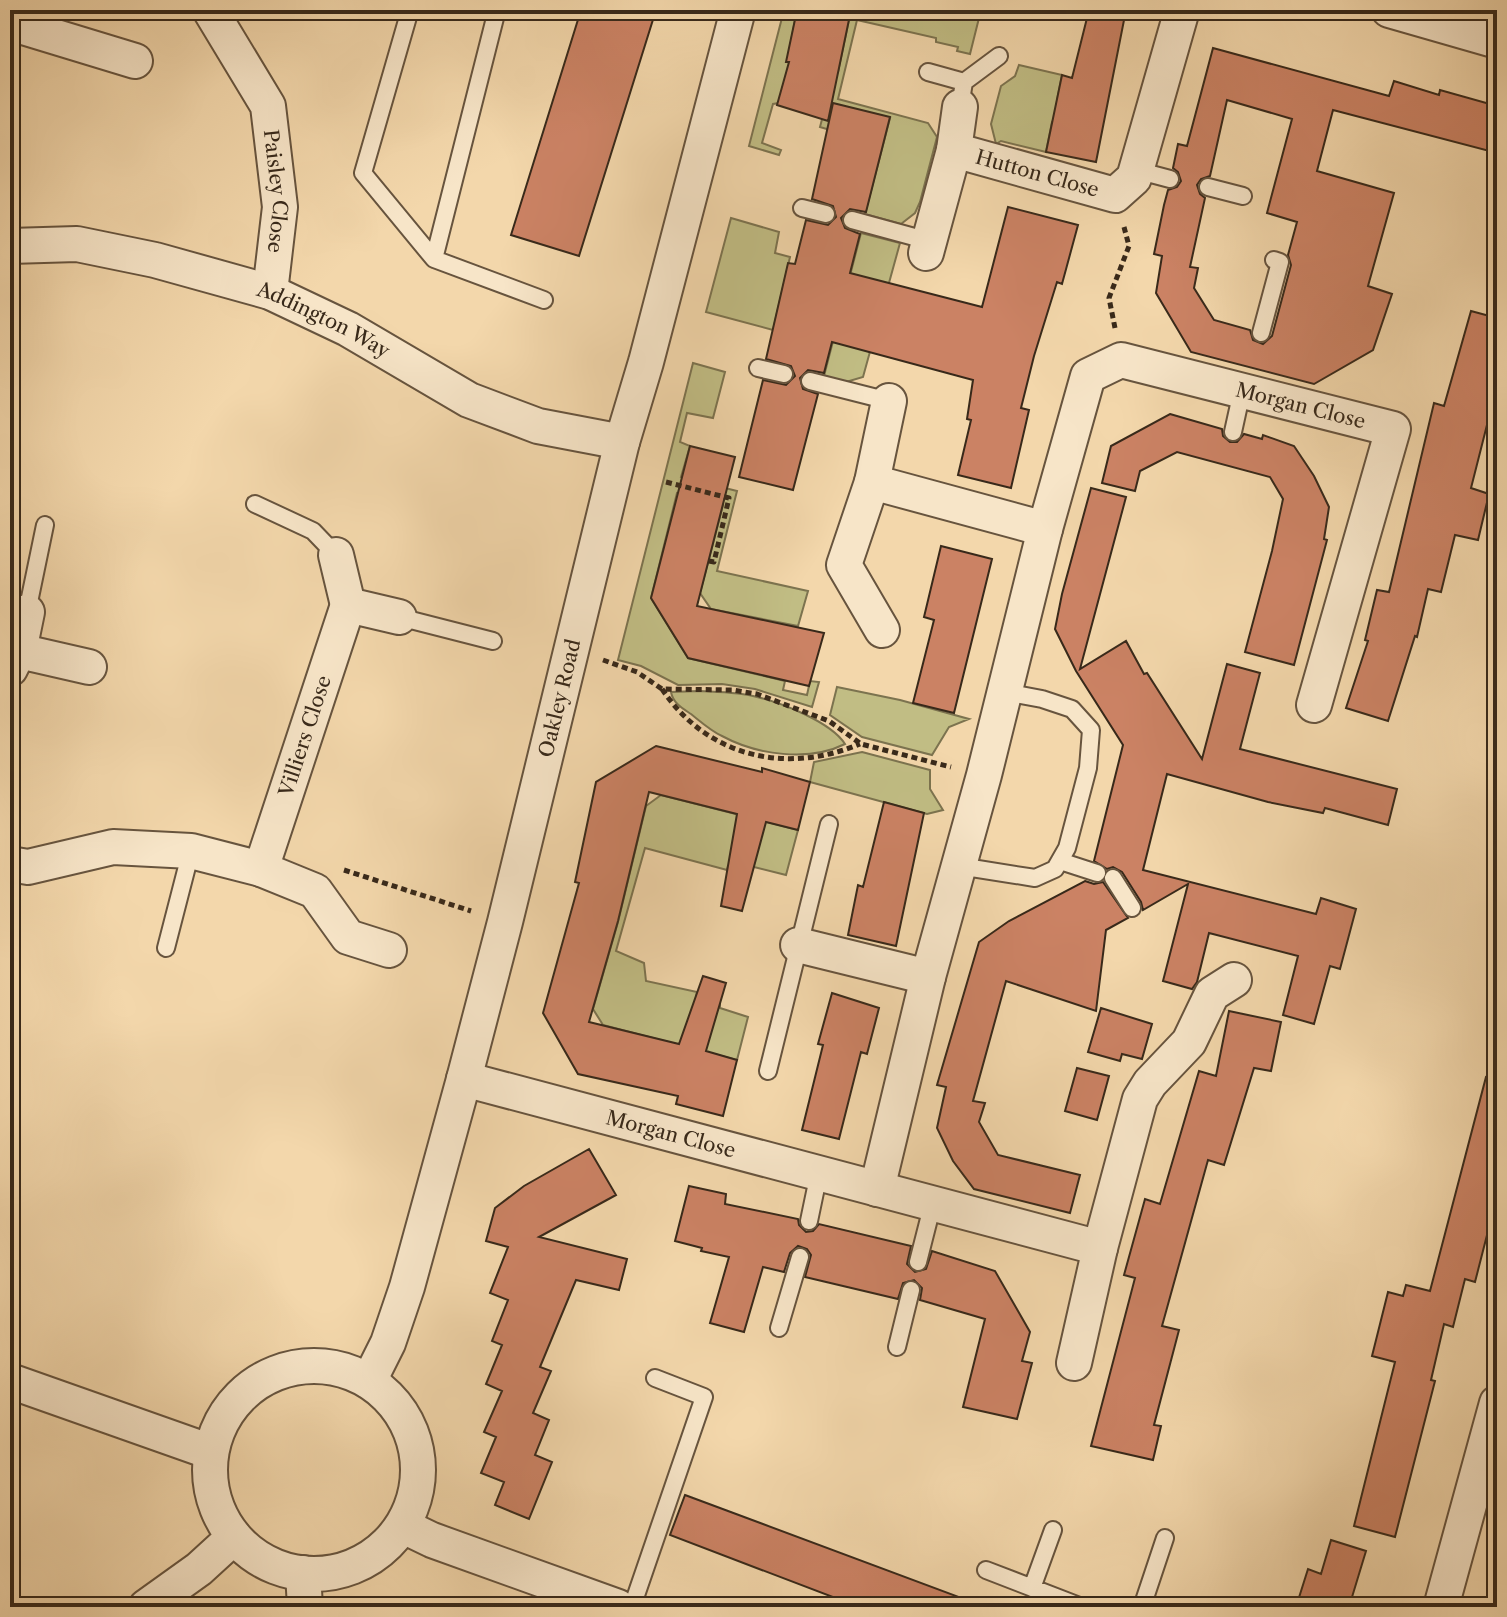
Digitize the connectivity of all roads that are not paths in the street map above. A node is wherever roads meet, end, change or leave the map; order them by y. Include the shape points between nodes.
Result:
1 (410, 10) edge
2 (497, 10) edge
3 (738, 10) edge
4 (1182, 10) edge
5 (1389, 10) edge
6 (218, 13) edge
7 (10, 23) edge
8 (1497, 41) edge
9 (999, 56) dead end
10 (135, 61) dead end
11 (928, 72) dead end
12 (962, 94) junction
13 (954, 150) junction
14 (1170, 179) dead end
15 (1126, 182) junction
16 (1208, 187) dead end
17 (1243, 196) dead end
18 (802, 208) dead end
19 (826, 214) dead end
20 (852, 220) dead end
21 (10, 246) edge
22 (927, 247) joint
23 (434, 259) junction
24 (1274, 260) dead end
25 (270, 292) junction
26 (544, 300) dead end
27 (1261, 333) dead end
28 (758, 368) dead end
29 (784, 374) dead end
30 (810, 381) dead end
31 (1245, 388) junction
32 (889, 401) joint
33 (1233, 432) dead end
34 (622, 442) junction
35 (872, 482) junction
36 (255, 504) dead end
37 (45, 525) dead end
38 (1045, 529) junction
39 (336, 555) joint
40 (348, 605) junction
41 (27, 612) joint
42 (399, 617) joint
43 (882, 630) dead end
44 (493, 641) dead end
45 (14, 660) edge
46 (89, 667) dead end
47 (1005, 692) junction
48 (1314, 705) dead end
49 (829, 824) dead end
50 (191, 851) junction
51 (1060, 861) junction
52 (10, 864) edge
53 (959, 866) junction
54 (261, 869) junction
55 (1132, 908) dead end
56 (798, 945) junction
57 (166, 948) dead end
58 (389, 950) dead end
59 (928, 977) junction
60 (1234, 980) dead end
61 (768, 1071) dead end
62 (464, 1079) junction
63 (819, 1173) junction
64 (877, 1189) junction
65 (933, 1203) junction
66 (809, 1221) dead end
67 (1100, 1248) junction
68 (800, 1257) dead end
69 (918, 1262) dead end
70 (911, 1290) dead end
71 (779, 1328) dead end
72 (897, 1347) dead end
73 (1074, 1363) dead end
74 (655, 1378) dead end
75 (10, 1381) edge
76 (369, 1381) junction
77 (1497, 1403) edge
78 (211, 1452) junction
79 (405, 1527) junction
80 (1053, 1530) dead end
81 (234, 1537) junction
82 (1165, 1538) dead end
83 (986, 1570) dead end
84 (303, 1573) junction
85 (1032, 1588) junction
86 (146, 1607) edge
87 (305, 1607) edge
88 (618, 1607) edge
89 (632, 1607) edge
90 (1082, 1607) edge
91 (1142, 1607) edge
92 (1441, 1607) edge

1 - 23 lane via 363,173
2 - 23 lane
3 - 34 street, Oakley Road
4 - 15 street
5 - 8 street
6 - 25 street, Paisley Close via 268,106 280,207
7 - 10 street
9 - 12 lane
11 - 12 lane
12 - 13 street, Hutton Close
13 - 15 street, Hutton Close
13 - 22 street, Hutton Close
14 - 15 lane
16 - 17 lane
18 - 19 lane
20 - 22 lane
21 - 25 street, Addington Way via 77,244
23 - 26 lane
24 - 27 lane via 1280,262
25 - 34 street, Addington Way via 348,329 469,400 538,426
28 - 29 lane
30 - 32 lane
31 - 33 lane
31 - 38 street, Morgan Close via 1121,360 1088,376
31 - 48 street, Morgan Close via 1393,429
32 - 35 street
34 - 62 street, Oakley Road
35 - 38 street
35 - 43 street via 844,565
36 - 39 lane via 313,531
37 - 41 lane
38 - 47 street
39 - 40 street
40 - 42 street
40 - 54 street, Villiers Close
41 - 45 street
42 - 44 lane
45 - 46 street
47 - 51 lane via 1072,709 1091,730 1088,768
47 - 53 street
49 - 56 lane
50 - 52 street via 113,847 28,867
50 - 54 street
50 - 57 lane
51 - 53 lane via 1035,878
51 - 55 lane via 1105,876
53 - 59 street
54 - 58 street via 315,891 348,937
56 - 59 street
56 - 61 lane
59 - 64 street
60 - 67 street via 1212,994 1189,1042 1140,1099
62 - 63 street, Morgan Close
62 - 76 street, Oakley Road via 407,1287
63 - 64 street, Morgan Close
63 - 66 lane
64 - 65 street, Morgan Close
65 - 67 street, Morgan Close
65 - 69 lane
67 - 73 street
68 - 71 lane
70 - 72 lane
74 - 89 lane via 704,1397
75 - 78 street
76 - 78 street via 338,1368 304,1365 271,1374 243,1392 222,1419
76 - 79 street via 394,1402 411,1430 418,1462
77 - 92 street
78 - 81 street via 210,1482 218,1511
79 - 84 street via 360,1563 332,1572
79 - 88 street
80 - 85 lane
81 - 84 street via 277,1567
81 - 86 street
82 - 91 lane
83 - 85 lane
84 - 87 street
85 - 90 lane

